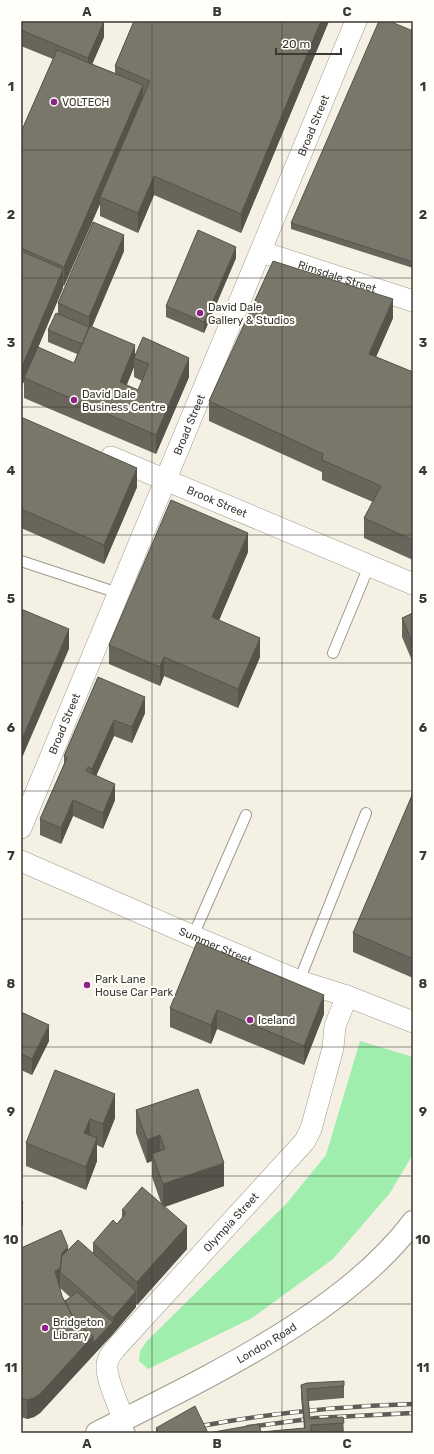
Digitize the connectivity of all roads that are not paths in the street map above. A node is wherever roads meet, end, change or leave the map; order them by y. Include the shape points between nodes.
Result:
1 (356, 21) edge
2 (262, 252) junction
3 (413, 301) edge
4 (93, 450) edge
5 (165, 480) junction
6 (21, 561) edge
7 (369, 566) junction
8 (413, 584) edge
9 (118, 593) junction
10 (333, 653) dead end
11 (366, 813) dead end
12 (246, 814) dead end
13 (21, 828) edge
14 (21, 861) edge
15 (193, 936) junction
16 (299, 981) junction
17 (347, 996) junction
18 (413, 1022) edge
19 (413, 1222) edge
20 (127, 1426) edge
21 (97, 1433) edge

1 - 2 street, Broad Street
2 - 3 street, Rimsdale Street
2 - 5 street, Broad Street
4 - 5 street, Brook Street
5 - 7 street, Brook Street
5 - 9 street, Broad Street
6 - 9 lane
7 - 8 street, Brook Street
7 - 10 lane
9 - 13 street, Broad Street
11 - 16 lane
12 - 15 lane
14 - 15 street, Summer Street
15 - 16 street, Summer Street
16 - 17 street, Summer Street
17 - 18 street, Summer Street
17 - 20 street, Olympia Street via 335,1026 331,1056 311,1129 305,1141 109,1358 109,1376
19 - 20 main road, London Road via 402,1238 369,1270 316,1312 272,1341
20 - 21 main road, London Road

